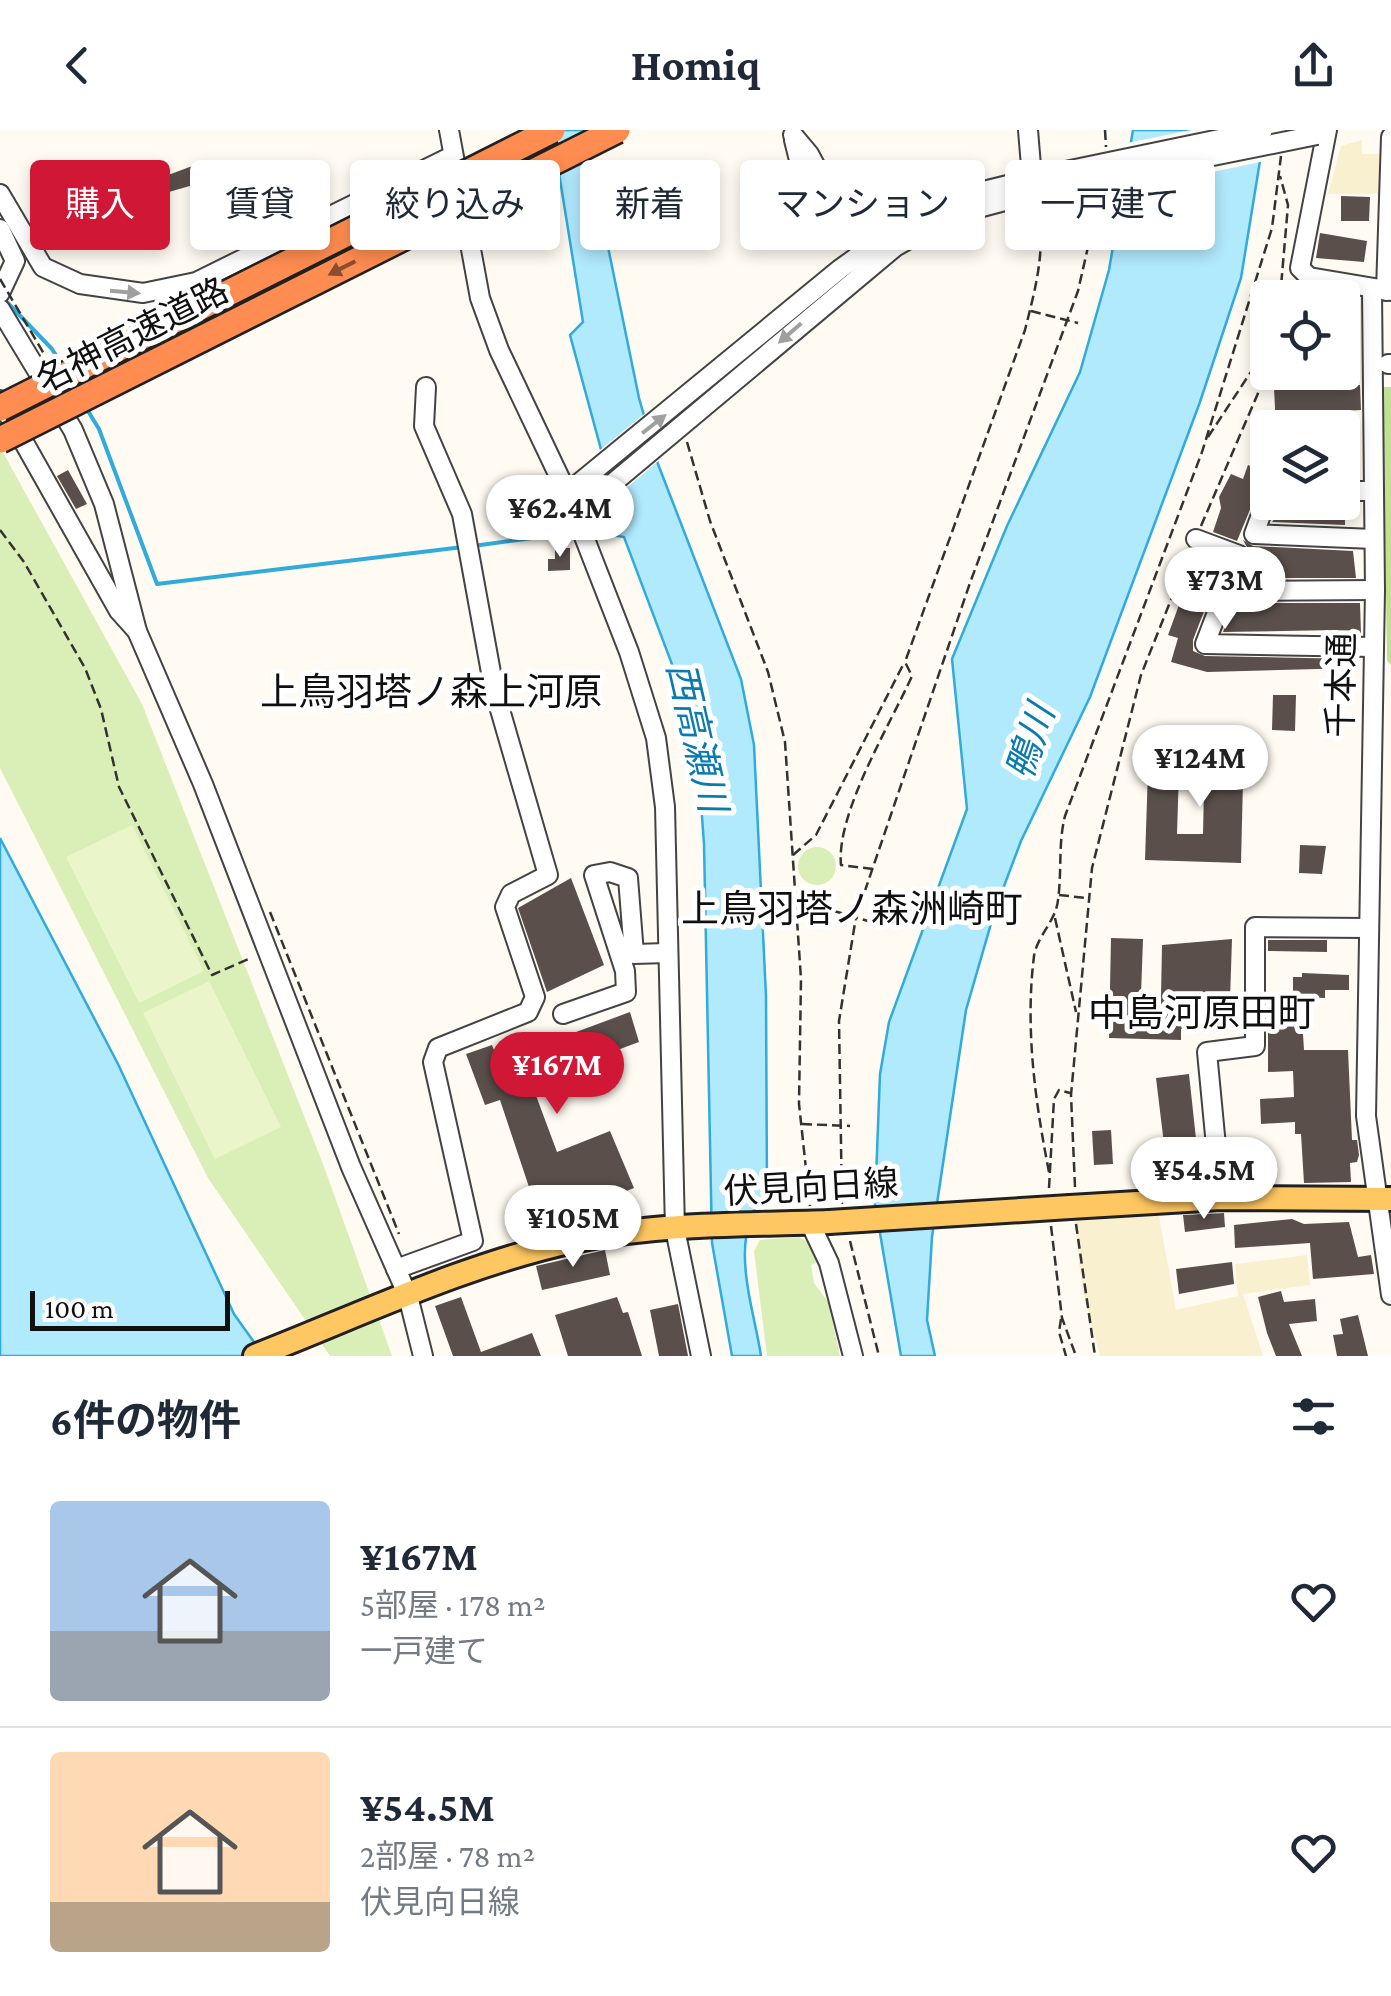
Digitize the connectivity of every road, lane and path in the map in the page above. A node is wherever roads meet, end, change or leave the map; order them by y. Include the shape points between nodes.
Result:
1 (449, 130) edge
2 (552, 130) edge
3 (617, 130) edge
4 (1028, 130) edge
5 (1105, 130) edge
6 (1263, 130) edge
7 (792, 132) edge
8 (1328, 132) edge
9 (1390, 137) edge
10 (1282, 145) dead end
11 (452, 156) junction
12 (1104, 156) dead end
13 (1030, 160) edge
14 (1141, 160) edge
15 (1172, 160) edge
16 (1280, 174) junction
17 (1005, 185) edge
18 (0, 194) edge
19 (1005, 198) edge
20 (0, 228) edge
21 (1039, 250) edge
22 (1085, 250) edge
23 (865, 260) junction
24 (0, 279) edge
25 (1282, 280) edge
26 (1383, 291) edge
27 (0, 294) edge
28 (0, 308) edge
29 (1030, 311) junction
30 (1067, 320) junction
31 (1078, 323) dead end
32 (48, 360) dead end
33 (1250, 373) edge
34 (426, 386) dead end
35 (1259, 390) edge
36 (0, 400) edge
37 (0, 408) edge
38 (690, 411) junction
39 (0, 440) edge
40 (1205, 442) junction
41 (1360, 491) edge
42 (1374, 491) junction
43 (567, 493) junction
44 (576, 514) junction
45 (1259, 520) edge
46 (0, 530) edge
47 (1196, 539) junction
48 (1374, 539) junction
49 (1375, 590) junction
50 (1225, 591) junction
51 (138, 631) junction
52 (1374, 647) junction
53 (905, 662) junction
54 (792, 856) junction
55 (874, 869) junction
56 (1059, 894) junction
57 (1088, 898) junction
58 (834, 912) dead end
59 (1055, 917) junction
60 (856, 918) junction
61 (868, 921) dead end
62 (1367, 928) junction
63 (667, 953) junction
64 (248, 959) dead end
65 (563, 1014) dead end
66 (1078, 1018) junction
67 (1071, 1095) junction
68 (801, 1124) junction
69 (838, 1125) junction
70 (850, 1126) dead end
71 (1049, 1172) junction
72 (1049, 1190) dead end
73 (1221, 1198) junction
74 (1384, 1200) edge
75 (1074, 1204) junction
76 (820, 1218) junction
77 (1051, 1227) dead end
78 (682, 1229) junction
79 (850, 1239) dead end
80 (396, 1270) junction
81 (1391, 1296) edge
82 (405, 1298) junction
83 (1062, 1318) junction
84 (255, 1356) edge
85 (423, 1356) edge
86 (701, 1356) edge
87 (853, 1356) edge
88 (878, 1356) edge
89 (1066, 1356) edge
90 (1076, 1356) edge
91 (1095, 1356) edge

1 - 11 street
2 - 37 highway, 名神高速道路, bridge
3 -> 39 highway, 名神高速道路, bridge
4 - 13 street
5 - 12 path
6 - 14 street, bridge
7 - 23 street
8 - 15 street, bridge
8 - 26 street via 1300,268 1309,277
9 - 26 street, 千本通
10 - 16 path
18 -> 11 street via 43,268 116,292 169,290
11 - 43 street via 480,298
16 - 25 path via 1288,205
16 - 40 path via 1272,228
17 - 23 street via 951,199 910,220
19 - 23 street via 952,215
20 - 27 street via 15,261
21 - 29 path
22 - 30 path
23 - 38 street
24 - 32 path, bridge
26 - 42 street, 千本通
28 - 51 street via 89,467
29 - 30 path
29 - 53 path
30 - 31 path
30 - 55 path
33 - 40 path
34 - 80 street via 424,426 462,514 494,689 548,876 510,894 505,907 535,996 528,1012 438,1048 433,1062 472,1241
35 - 47 path
36 - 51 street via 118,611
43 -> 38 street
38 - 44 street
38 - 54 path via 688,457 781,724
40 - 56 path via 1065,816
41 - 42 street
42 - 48 street, 千本通
43 - 44 street
44 - 63 street via 656,738 664,791
45 - 48 street via 1254,534
46 - 64 path via 85,668 119,787 212,974
47 - 50 street via 1240,555
47 - 57 path via 1141,675
48 - 49 street, 千本通
49 - 50 street
49 - 52 street, 千本通
50 - 52 street via 1205,644
51 - 80 street
52 - 62 street, 千本通
53 - 54 path via 816,835
53 - 55 path via 912,676 855,802 840,852 841,865
54 - 68 path via 802,999
55 - 60 path
56 - 57 path
56 - 59 path
57 - 66 path
58 - 60 path
59 - 66 path
59 - 71 path via 1034,954 1031,1056
60 - 61 path
60 - 69 path via 839,1022
62 - 73 street via 1255,927 1255,1046 1207,1052
62 - 74 street, 千本通 via 1366,1116
63 - 65 street via 634,954 628,878 594,875 626,992
63 - 78 street
66 - 67 path
67 - 71 path via 1064,1089 1055,1096
67 - 75 path
68 - 69 path
68 - 76 path
69 - 70 path
69 - 76 path
71 - 72 path
73 - 74 main road, 伏見向日線
73 - 75 main road, 伏見向日線
74 - 81 street, 千本通
75 - 76 main road, 伏見向日線, bridge
75 - 91 path
76 - 78 main road, 伏見向日線
76 - 87 street
77 - 83 path
78 - 82 main road, 伏見向日線 via 576,1240
78 - 86 street
79 - 88 path
80 - 82 street
82 - 84 main road, 伏見向日線
82 - 85 street
83 - 89 path via 1058,1332
83 - 90 path

